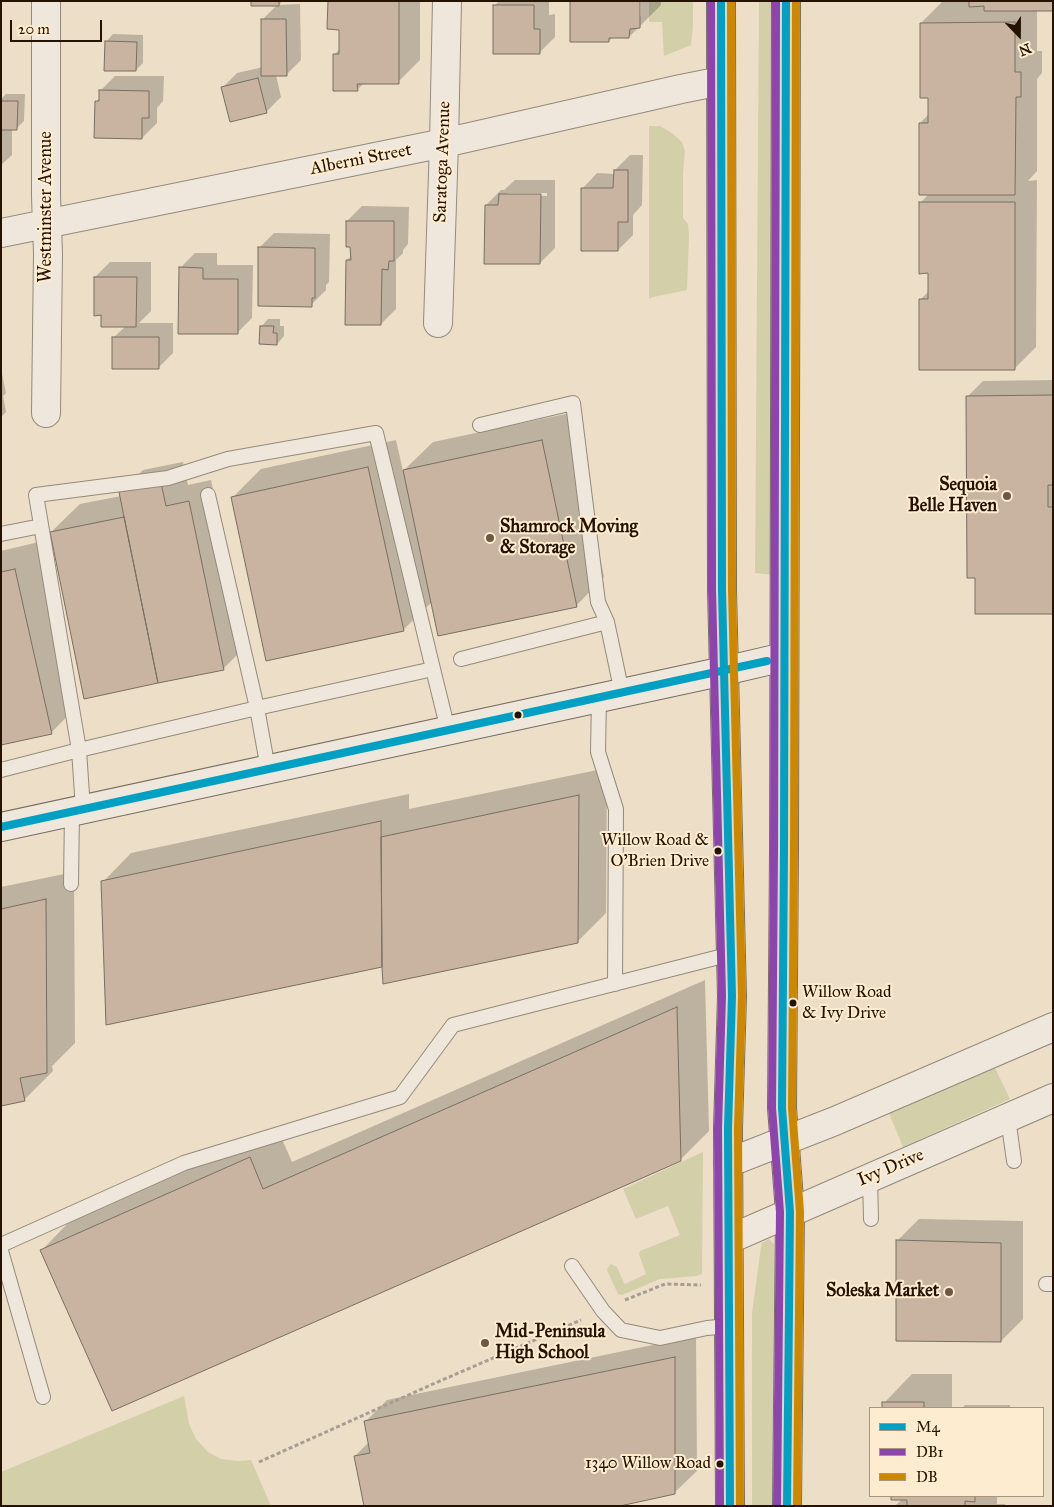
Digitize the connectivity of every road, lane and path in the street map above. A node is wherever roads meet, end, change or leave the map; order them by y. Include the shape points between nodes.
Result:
1 (46, 1) edge
2 (447, 1) edge
3 (721, 1) edge
4 (786, 1) edge
5 (720, 81) junction
6 (444, 143) junction
7 (47, 223) junction
8 (1, 233) edge
9 (438, 323) dead end
10 (46, 413) dead end
11 (480, 425) dead end
12 (208, 495) dead end
13 (41, 526) junction
14 (1, 534) edge
15 (607, 622) junction
16 (784, 656) junction
17 (461, 659) dead end
18 (434, 669) junction
19 (724, 671) junction
20 (610, 696) junction
21 (257, 708) junction
22 (448, 730) junction
23 (79, 750) junction
24 (268, 769) junction
25 (1, 770) edge
26 (77, 810) junction
27 (1, 827) edge
28 (71, 884) dead end
29 (731, 954) junction
30 (614, 984) junction
31 (1053, 1027) edge
32 (1053, 1098) edge
33 (1008, 1118) junction
34 (783, 1141) junction
35 (1014, 1161) dead end
36 (728, 1163) junction
37 (870, 1177) junction
38 (790, 1212) junction
39 (871, 1219) dead end
40 (730, 1239) junction
41 (1, 1246) edge
42 (1, 1251) edge
43 (572, 1266) dead end
44 (706, 1285) dead end
45 (603, 1311) junction
46 (730, 1326) junction
47 (43, 1397) dead end
48 (259, 1462) dead end
49 (730, 1506) edge
50 (787, 1506) edge

1 - 7 street, Westminster Avenue
2 - 6 street, Saratoga Avenue
3 - 5 main road
4 - 16 main road
5 - 6 street, Alberni Street
5 - 19 main road
6 - 7 street, Alberni Street
6 - 9 street, Saratoga Avenue
7 - 8 street, Alberni Street
7 - 10 street, Westminster Avenue
11 - 15 lane via 573,403 598,602
12 - 21 lane
13 - 14 lane
13 - 18 lane via 36,495 168,478 228,459 376,433
13 - 23 lane
15 - 17 lane
15 - 20 lane
16 - 19 street
16 - 34 main road
18 - 21 lane
18 - 22 lane
19 - 20 street
19 - 29 main road
20 - 22 street
20 - 30 lane via 598,752 616,809
21 - 23 lane
21 - 24 lane
22 - 24 street
23 - 25 lane
23 - 26 lane
24 - 26 street
26 - 27 street
26 - 28 lane
29 - 30 lane
29 - 36 main road
30 - 41 lane via 453,1025 400,1097 184,1163
31 - 34 street
32 - 33 street, Ivy Drive
33 - 35 lane
33 - 37 street, Ivy Drive
34 - 36 street
34 - 38 main road
36 - 40 main road
37 - 38 street, Ivy Drive
37 - 39 lane
38 - 40 street, Ivy Drive
38 - 50 main road
40 - 46 main road
42 - 47 lane
43 - 45 lane
44 - 45 path via 665,1284
45 - 46 lane via 621,1330 660,1338
45 - 48 path
46 - 49 main road

